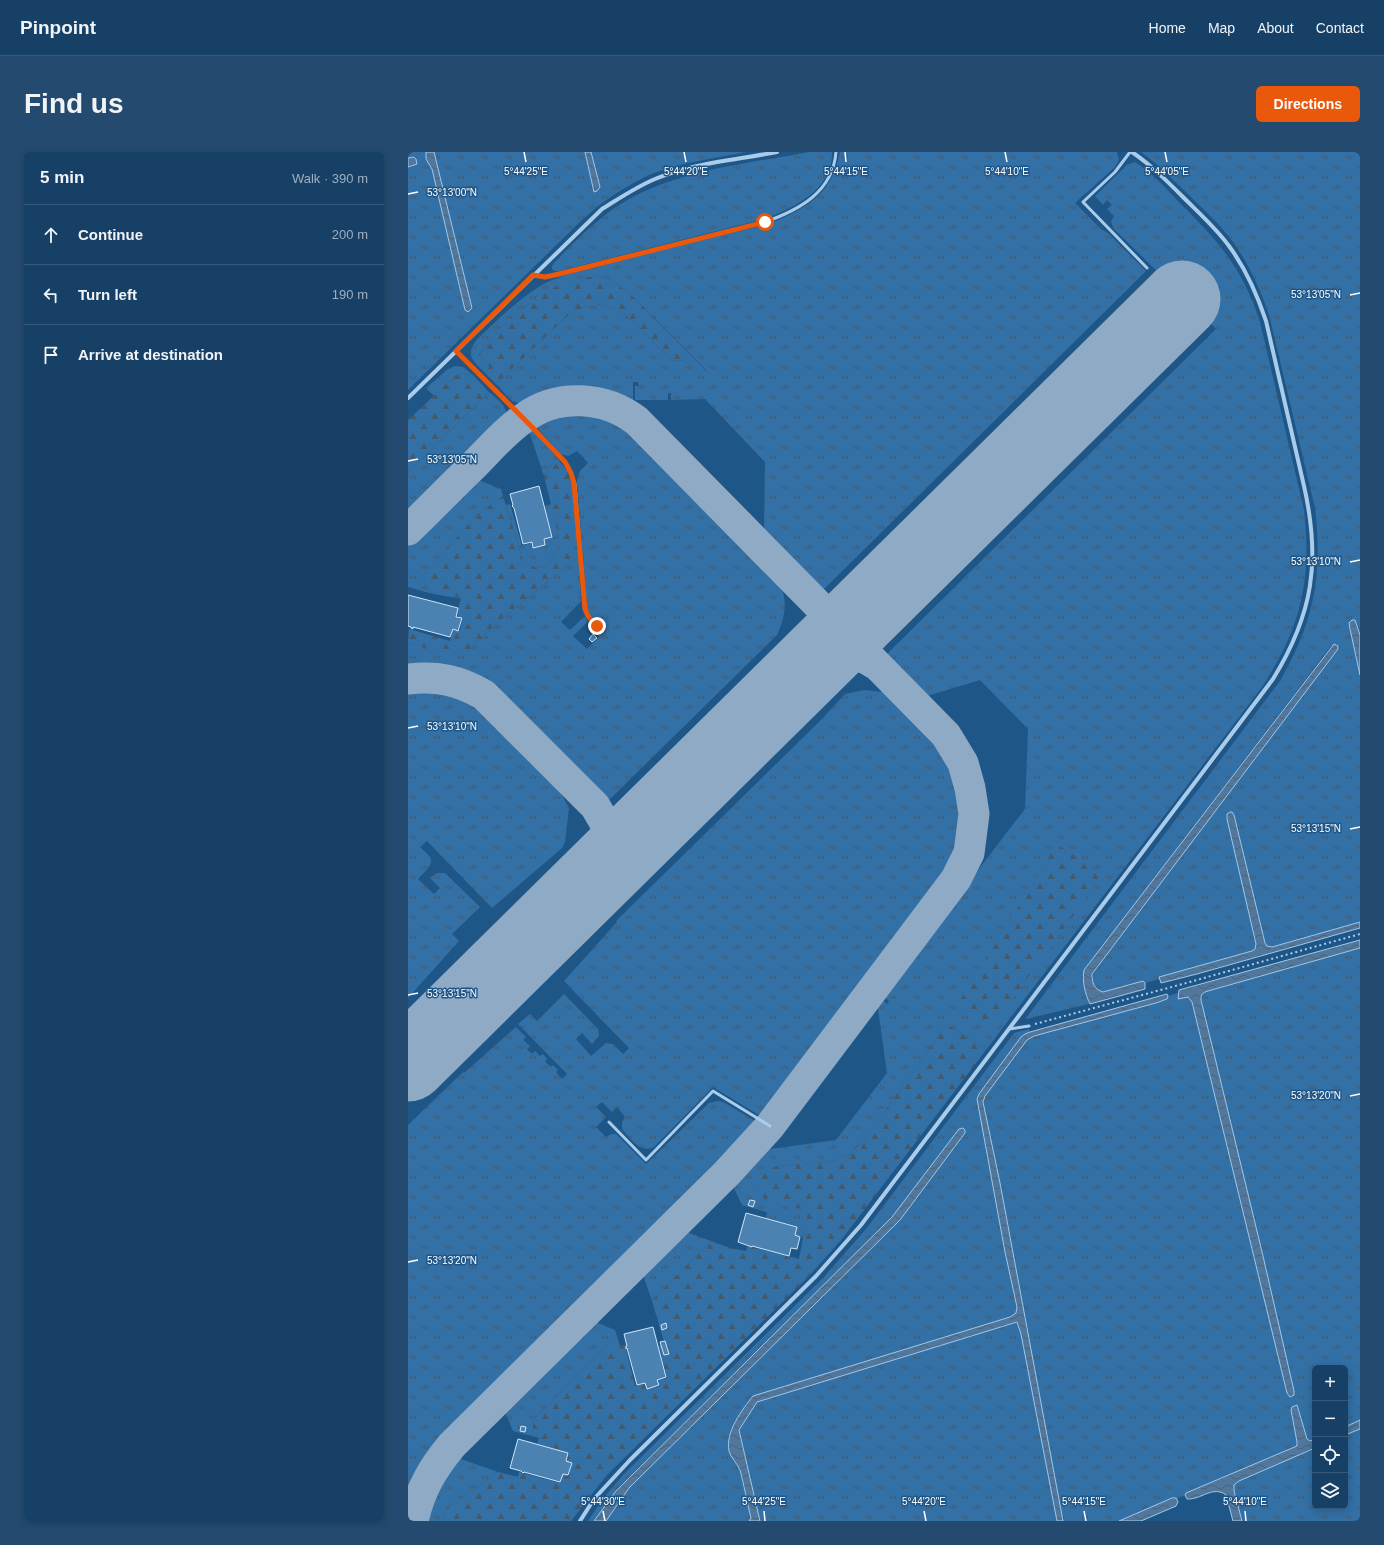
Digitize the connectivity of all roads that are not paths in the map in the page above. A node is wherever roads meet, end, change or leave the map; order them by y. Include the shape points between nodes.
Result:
1 (777, 152) edge
2 (836, 152) edge
3 (1131, 152) edge
4 (1147, 268) dead end
5 (533, 275) junction
6 (456, 351) junction
7 (408, 398) edge
8 (597, 626) dead end
9 (1029, 1026) road end
10 (1009, 1029) junction
11 (609, 1122) dead end
12 (770, 1126) dead end
13 (580, 1521) edge

1 - 5 street via 688,169 656,179 633,190 602,209
2 - 5 lane via 833,171 820,190 797,209 782,216 559,274 545,277
3 - 4 lane via 1115,172 1083,202
3 - 10 street via 1160,174 1215,228 1240,262 1260,301 1310,509 1312,573 1308,599 1299,628 1288,656 1273,680
5 - 6 street
6 - 7 street
6 - 8 lane via 565,462 571,473 585,609
9 - 10 lane
10 - 13 street via 861,1225 816,1276 630,1460 594,1499
11 - 12 lane via 646,1160 713,1091

